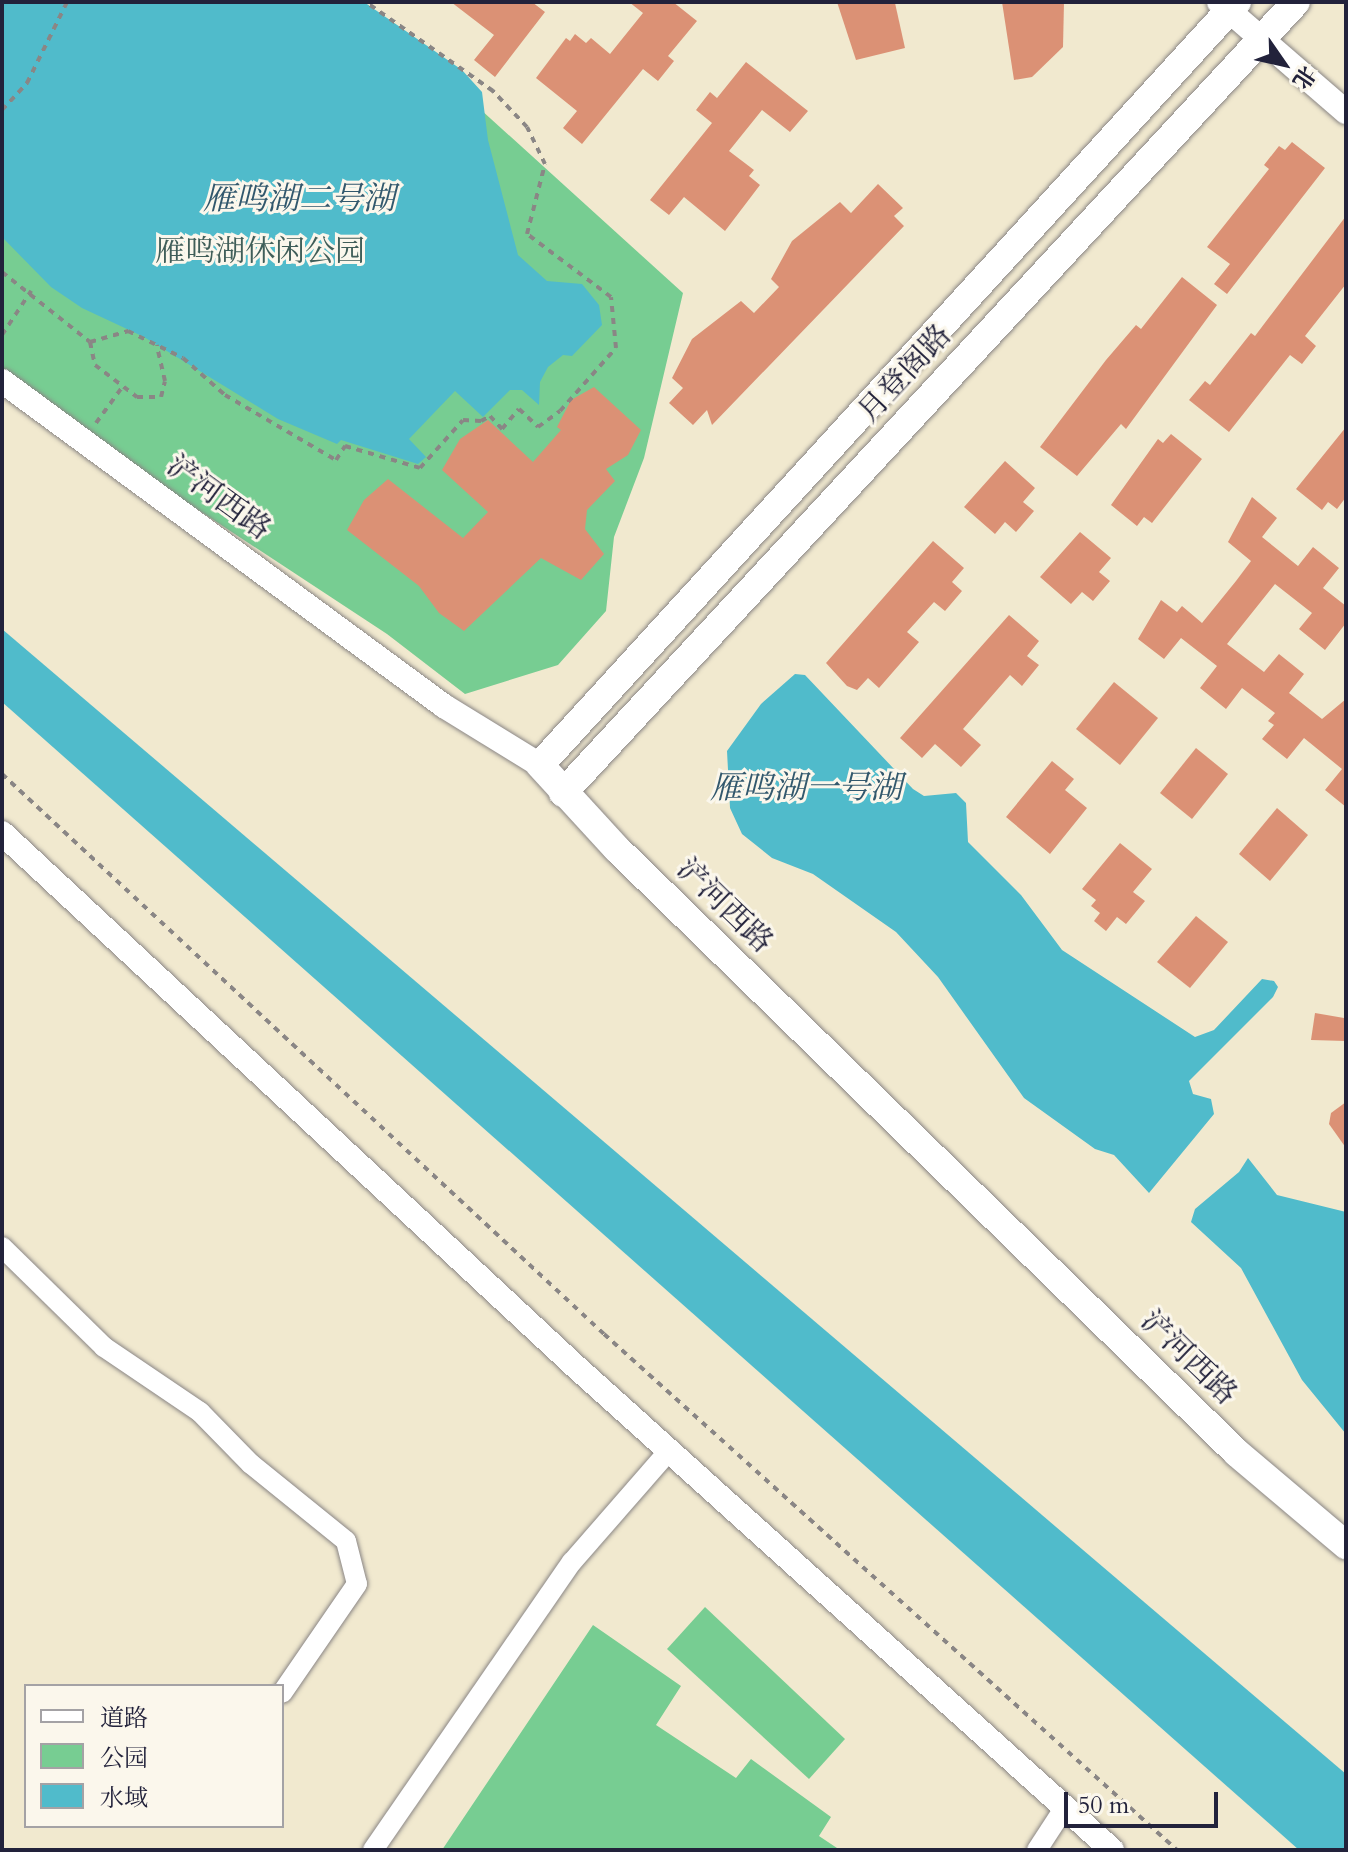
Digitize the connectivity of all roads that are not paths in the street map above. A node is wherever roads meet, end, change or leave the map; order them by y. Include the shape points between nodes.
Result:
1 (1296, 2) edge
2 (1229, 4) edge
3 (1259, 42) junction
4 (1346, 112) edge
5 (2, 381) edge
6 (540, 765) junction
7 (563, 793) junction
8 (2, 833) edge
9 (2, 1247) edge
10 (669, 1451) junction
11 (1346, 1545) edge
12 (284, 1690) edge
13 (1065, 1807) junction
14 (373, 1850) edge
15 (1037, 1850) edge
16 (1112, 1850) edge

1 - 3 main road, 月登阁路
2 - 3 street
2 - 6 main road, 月登阁路
3 - 4 street
3 - 7 main road, 月登阁路
5 - 6 street, 浐河西路 via 444,706
6 - 7 main road, 浐河西路
7 - 11 main road, 浐河西路 via 1237,1453
8 - 10 street
9 - 12 street via 104,1347 200,1412 251,1464 346,1541 357,1584
10 - 13 street
10 - 14 street via 572,1562
13 - 15 street
13 - 16 street

